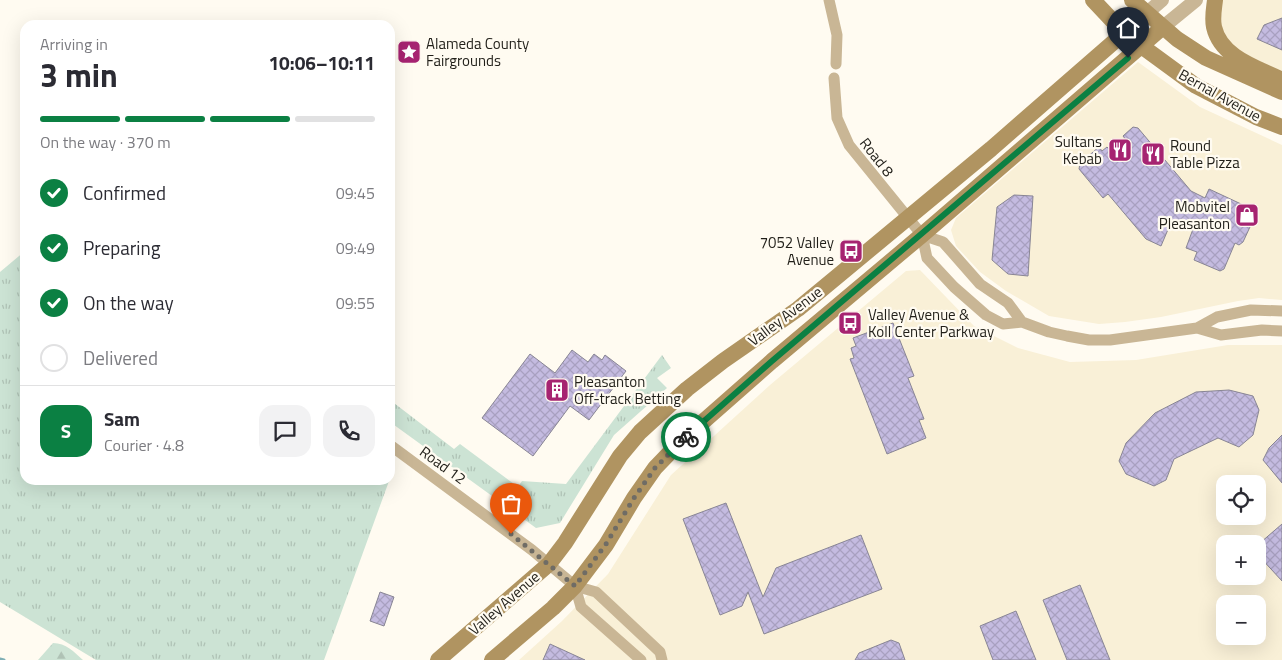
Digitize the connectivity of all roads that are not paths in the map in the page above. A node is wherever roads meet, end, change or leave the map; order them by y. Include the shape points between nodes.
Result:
1 (829, 0) edge
2 (1093, 0) edge
3 (1132, 0) edge
4 (1162, 0) edge
5 (1196, 0) edge
6 (1214, 0) edge
7 (1147, 13) junction
8 (1163, 27) junction
9 (1125, 34) junction
10 (1140, 46) junction
11 (836, 64) dead end
12 (834, 78) dead end
13 (1282, 80) edge
14 (1282, 92) edge
15 (1282, 127) edge
16 (907, 217) junction
17 (922, 235) junction
18 (1282, 311) edge
19 (1022, 322) junction
20 (1197, 328) junction
21 (1282, 331) edge
22 (395, 449) edge
23 (549, 564) junction
24 (575, 586) junction
25 (438, 660) edge
26 (492, 660) edge
27 (641, 660) edge
28 (662, 660) edge

1 - 11 street via 836,35
2 - 9 main road, Bernal Avenue
3 - 7 main road, Bernal Avenue
4 - 7 street, Valley Avenue
5 - 8 street, Valley Avenue
6 - 13 main road via 1214,29 1224,47 1238,59
7 - 8 main road, Bernal Avenue
7 - 9 main road, Valley Avenue
8 - 10 main road, Valley Avenue
8 - 14 main road, Bernal Avenue via 1206,58
9 - 10 main road, Bernal Avenue
9 - 16 main road, Valley Avenue
10 - 15 main road, Bernal Avenue via 1196,86
10 - 17 main road, Valley Avenue
12 - 16 street, Road 8 via 837,118 849,145
16 - 17 street, Road 8
16 - 23 main road, Valley Avenue via 798,309 687,389 640,432 620,456
17 - 19 street via 943,242 980,284 1008,303
17 - 19 street via 927,258 954,287 1003,324
17 - 24 main road, Valley Avenue via 680,442 650,475
18 - 20 street via 1251,310 1217,317
19 - 20 street via 1049,332 1089,340
20 - 21 street via 1221,335
22 - 23 street, Road 12
23 - 24 street, Road 12
23 - 25 main road, Valley Avenue
24 - 26 main road, Valley Avenue
24 - 27 street via 581,607
24 - 28 street via 596,592 660,652

